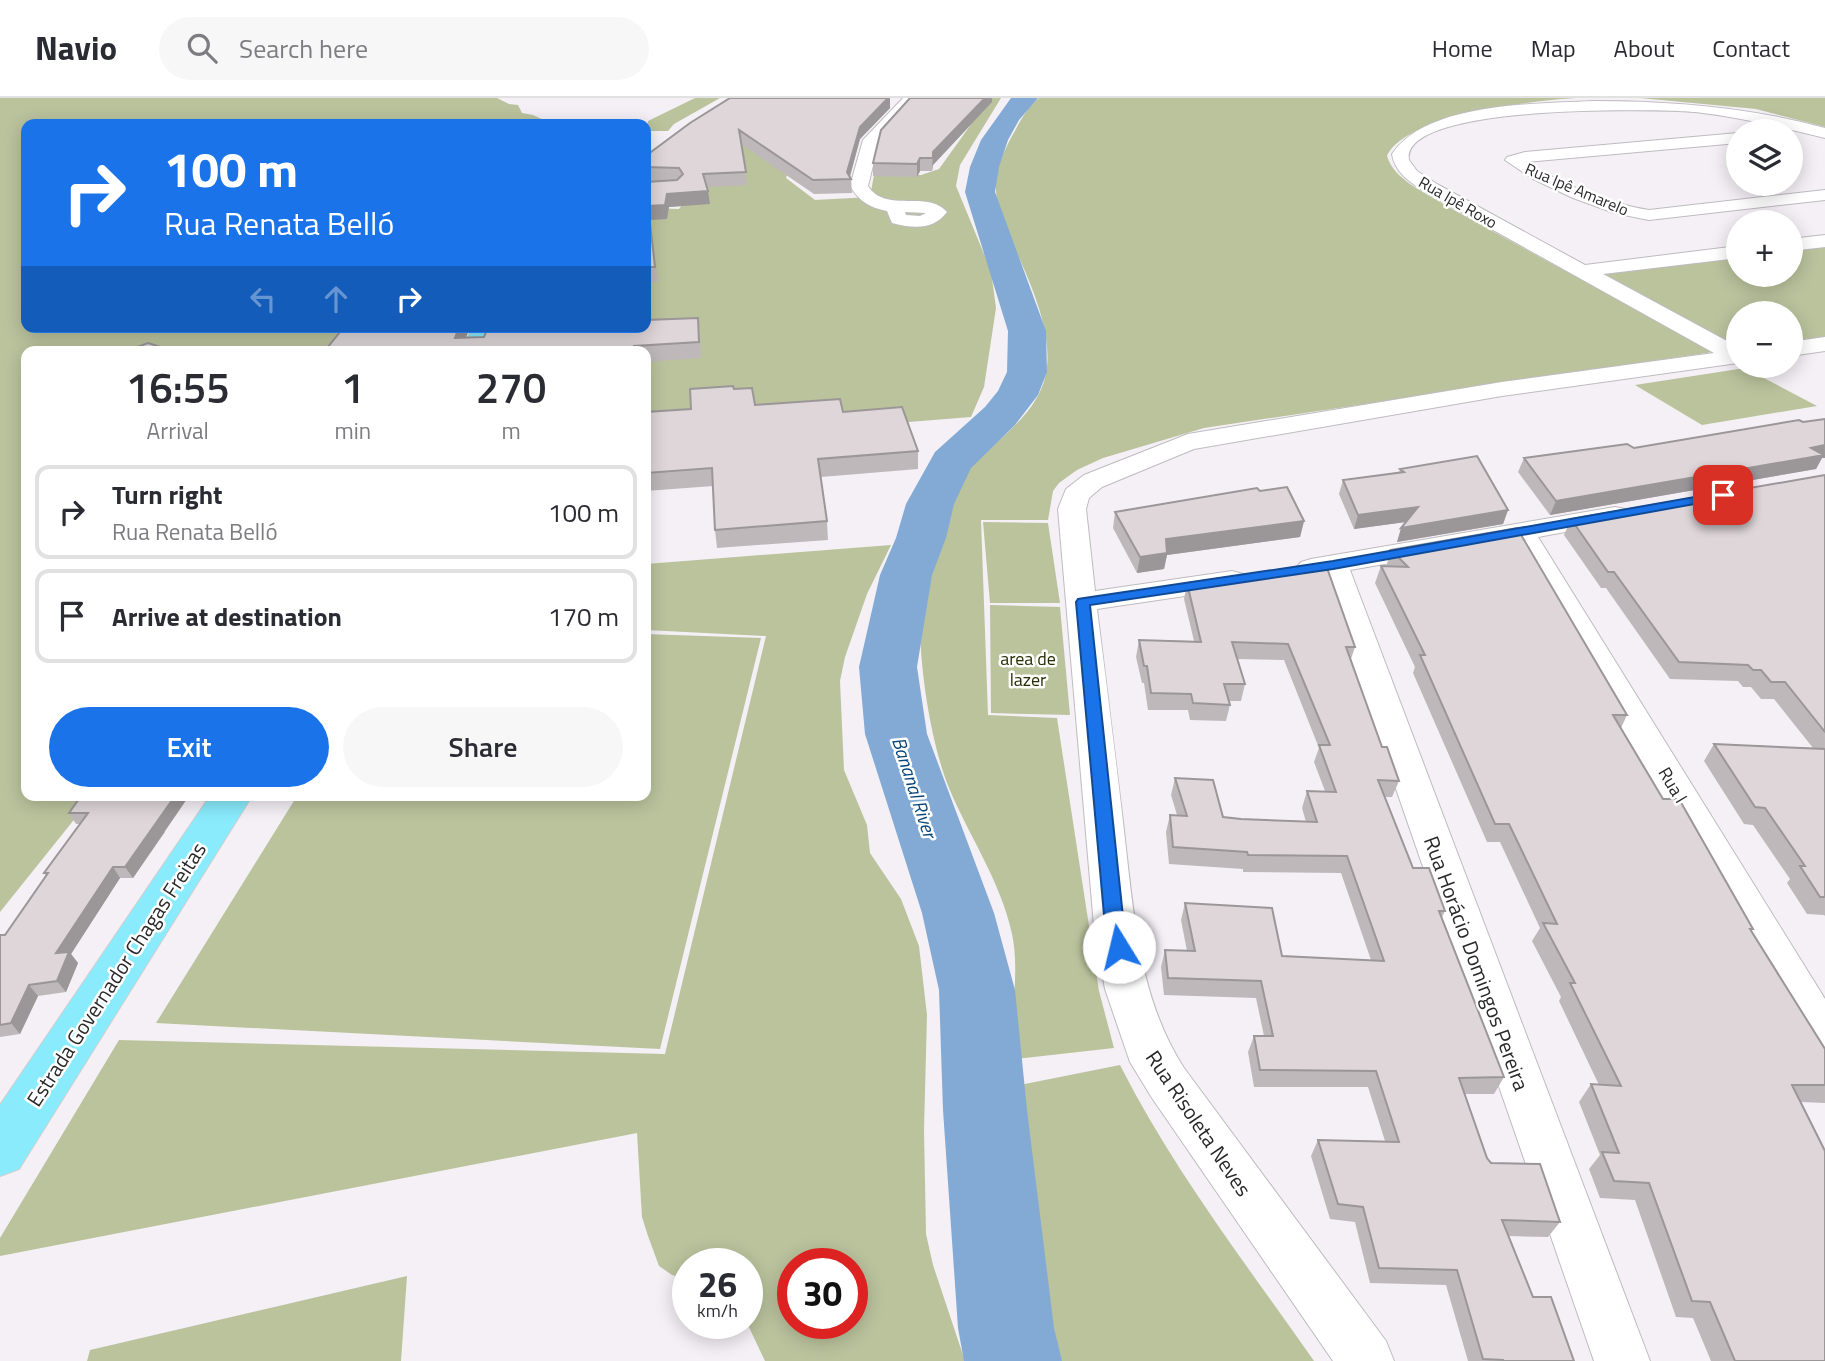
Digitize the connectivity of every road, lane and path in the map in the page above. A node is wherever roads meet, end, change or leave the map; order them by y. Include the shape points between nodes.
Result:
1 (882, 100) edge
2 (909, 100) edge
3 (1822, 132) edge
4 (1803, 133) edge
5 (1726, 139) edge
6 (1825, 195) edge
7 (895, 208) dead end
8 (1825, 241) edge
9 (1803, 244) edge
10 (1726, 253) edge
11 (1583, 271) junction
12 (1825, 344) edge
13 (1803, 347) edge
14 (1726, 350) edge
15 (1726, 357) edge
16 (1640, 510) edge
17 (1520, 531) junction
18 (1333, 565) junction
19 (1083, 602) junction
20 (229, 801) edge
21 (1825, 1039) edge
22 (0, 1151) edge
23 (1366, 1361) edge
24 (1622, 1361) edge

1 - 2 street
2 - 7 street via 871,140 859,186 866,196
3 - 4 street
3 - 11 street, Rua Ipê Roxo via 1756,113 1697,104 1572,101 1469,116 1417,136 1403,149 1400,160 1414,177
5 - 6 street, Rua Ipê Amarelo via 1513,160 1614,209 1634,214
8 - 9 street
10 - 11 street
11 - 14 street, Rua Ipê Roxo
12 - 13 street
15 - 19 street, Rua Risoleta Neves via 1502,388 1205,438 1165,450 1093,481 1076,495 1072,509
16 - 17 street
17 - 18 street
17 - 21 street, Rua I
18 - 19 street
18 - 24 street, Rua Horácio Domingos Pereira
19 - 23 street, Rua Risoleta Neves via 1115,926 1127,989 1146,1048
20 - 22 main road, Estrada Governador Chagas Freitas

